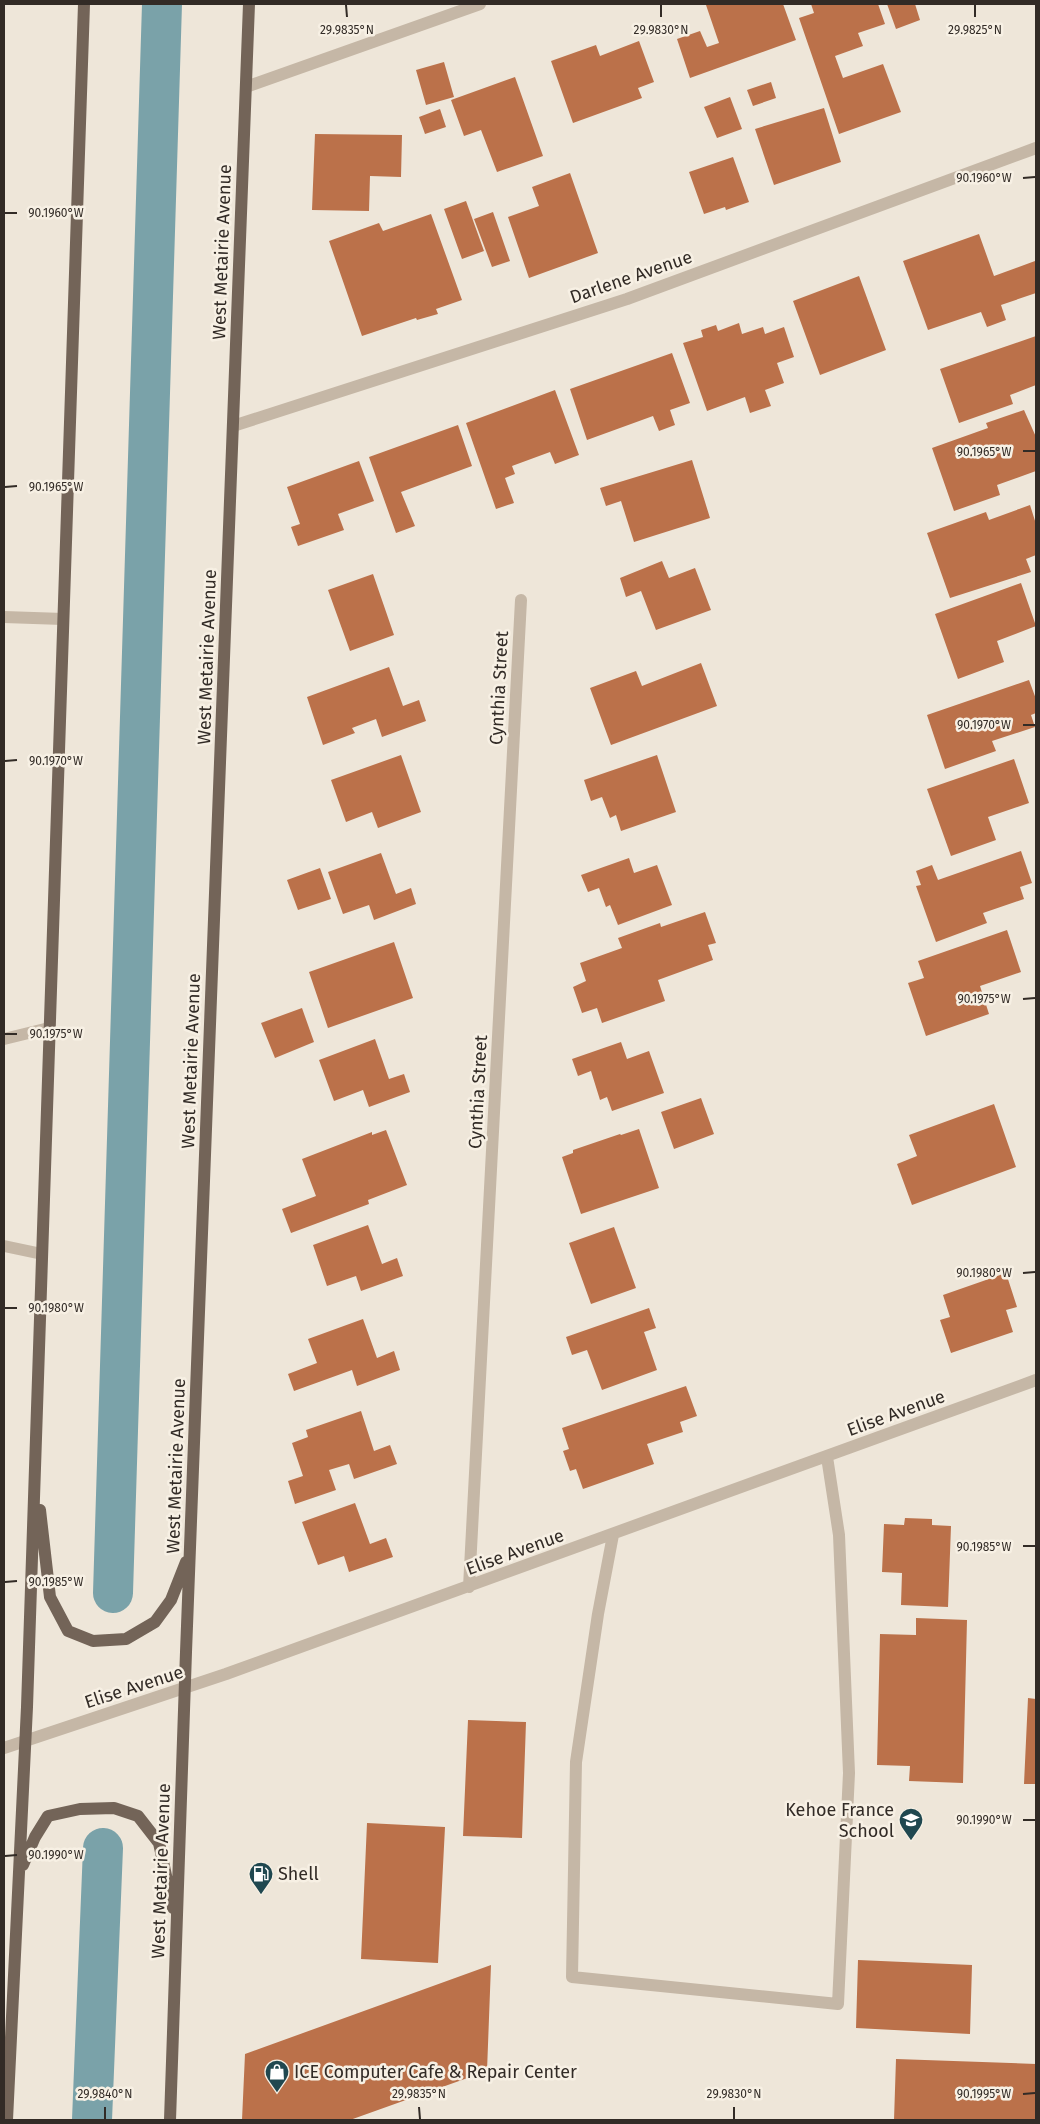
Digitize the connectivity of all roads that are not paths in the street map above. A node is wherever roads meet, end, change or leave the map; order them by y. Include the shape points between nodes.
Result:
1 (84, 4) edge
2 (249, 4) edge
3 (480, 4) edge
4 (246, 87) junction
5 (1036, 148) edge
6 (233, 426) junction
7 (521, 600) dead end
8 (4, 617) edge
9 (63, 619) junction
10 (49, 1028) junction
11 (4, 1039) edge
12 (4, 1246) edge
13 (42, 1254) junction
14 (1036, 1380) edge
15 (827, 1457) junction
16 (35, 1468) junction
17 (613, 1535) junction
18 (190, 1551) junction
19 (469, 1587) junction
20 (185, 1689) junction
21 (26, 1740) junction
22 (4, 1748) edge
23 (19, 1875) junction
24 (177, 1927) junction
25 (7, 2120) edge
26 (170, 2120) edge

1 - 9 main road
2 - 4 main road, West Metairie Avenue
3 - 4 street
4 - 6 main road, West Metairie Avenue
5 - 6 street, Darlene Avenue via 627,299
6 - 18 main road, West Metairie Avenue
7 - 19 street, Cynthia Street
8 - 9 street
9 - 10 main road
10 - 11 street
10 - 13 main road
12 - 13 street
13 - 16 main road
14 - 15 street, Elise Avenue
15 - 17 street, Elise Avenue
15 - 17 street via 839,1535 849,1773 838,2004 572,1977 576,1762
16 - 18 main road via 50,1597 68,1631 92,1641 126,1639 155,1622 171,1600
16 - 21 main road
17 - 19 street, Elise Avenue
18 - 20 main road, West Metairie Avenue
19 - 20 street, Elise Avenue
20 - 21 street, Elise Avenue
20 - 24 main road, West Metairie Avenue
21 - 22 street, Elise Avenue
21 - 23 main road
23 - 24 main road via 48,1816 80,1809 114,1808 138,1816 159,1842
23 - 25 main road
24 - 26 main road, West Metairie Avenue

